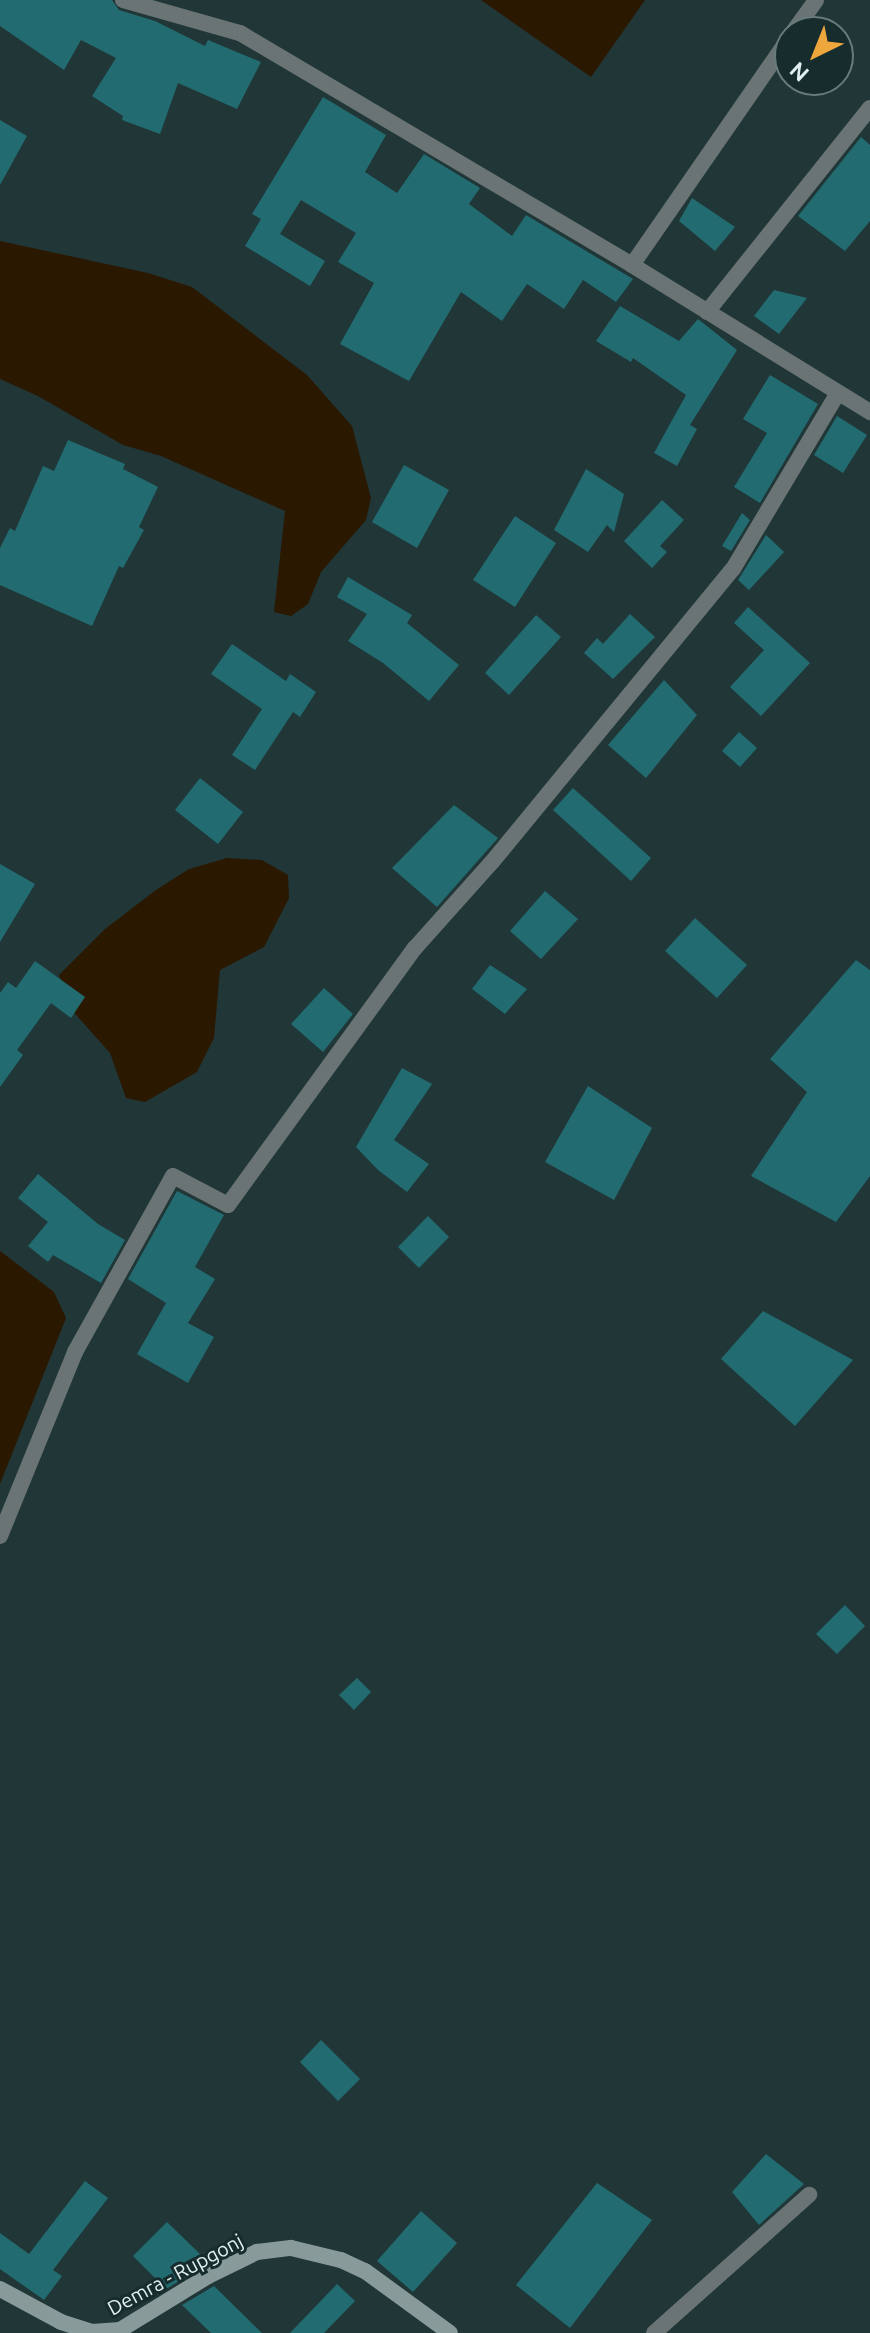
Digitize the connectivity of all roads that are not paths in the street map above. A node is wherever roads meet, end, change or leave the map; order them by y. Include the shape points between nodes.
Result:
1 (123, 0) edge
2 (774, 60) edge
3 (870, 108) edge
4 (632, 265) junction
5 (707, 312) junction
6 (838, 393) junction
7 (870, 412) edge
8 (0, 1536) edge
9 (809, 2195) dead end
10 (0, 2289) edge
11 (450, 2333) edge
12 (654, 2333) edge

1 - 4 street via 240,33
2 - 4 street
3 - 5 street
4 - 5 street
5 - 6 street
6 - 7 street
6 - 8 street via 733,569 415,948 228,1205 173,1176 75,1352
9 - 12 street
10 - 11 street, Demra - Rupgonj via 61,2322 92,2332 120,2330 257,2252 291,2248 365,2271

